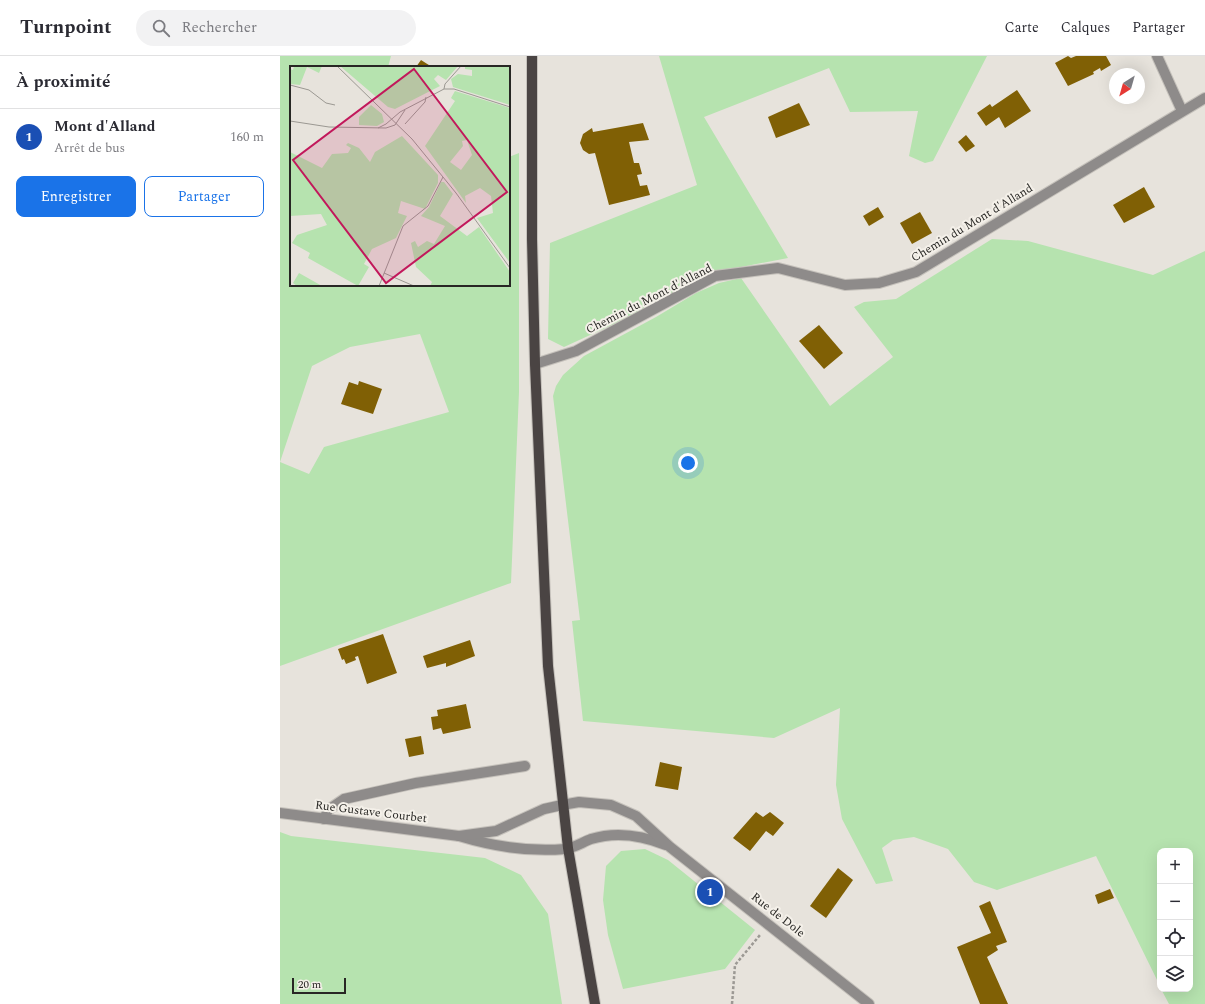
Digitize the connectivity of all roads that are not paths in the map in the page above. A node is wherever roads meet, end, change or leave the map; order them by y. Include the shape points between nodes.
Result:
1 (532, 56) edge
2 (1157, 56) edge
3 (1205, 98) edge
4 (1182, 111) junction
5 (535, 364) junction
6 (525, 766) dead end
7 (562, 805) junction
8 (280, 813) edge
9 (324, 819) junction
10 (459, 836) junction
11 (670, 847) junction
12 (568, 848) junction
13 (595, 1004) edge
14 (869, 1004) edge

1 - 5 main road
2 - 4 street
3 - 4 street, Chemin du Mont d'Alland
4 - 5 street, Chemin du Mont d'Alland via 916,272 879,283 845,285 778,268 715,276 576,351
5 - 7 main road via 548,666
6 - 9 street via 416,783 344,800 328,810
7 - 10 street, Rue Gustave Courbet via 544,809 496,831
7 - 11 street, Rue de Dole via 579,802 611,805 636,816
7 - 12 main road
8 - 9 street, Rue Gustave Courbet
9 - 10 street, Rue Gustave Courbet
10 - 12 street, Rue Gustave Courbet via 478,842 514,847 551,850
11 - 12 street, Rue de Dole via 637,836 618,834 600,836
11 - 14 street, Rue de Dole
12 - 13 main road

